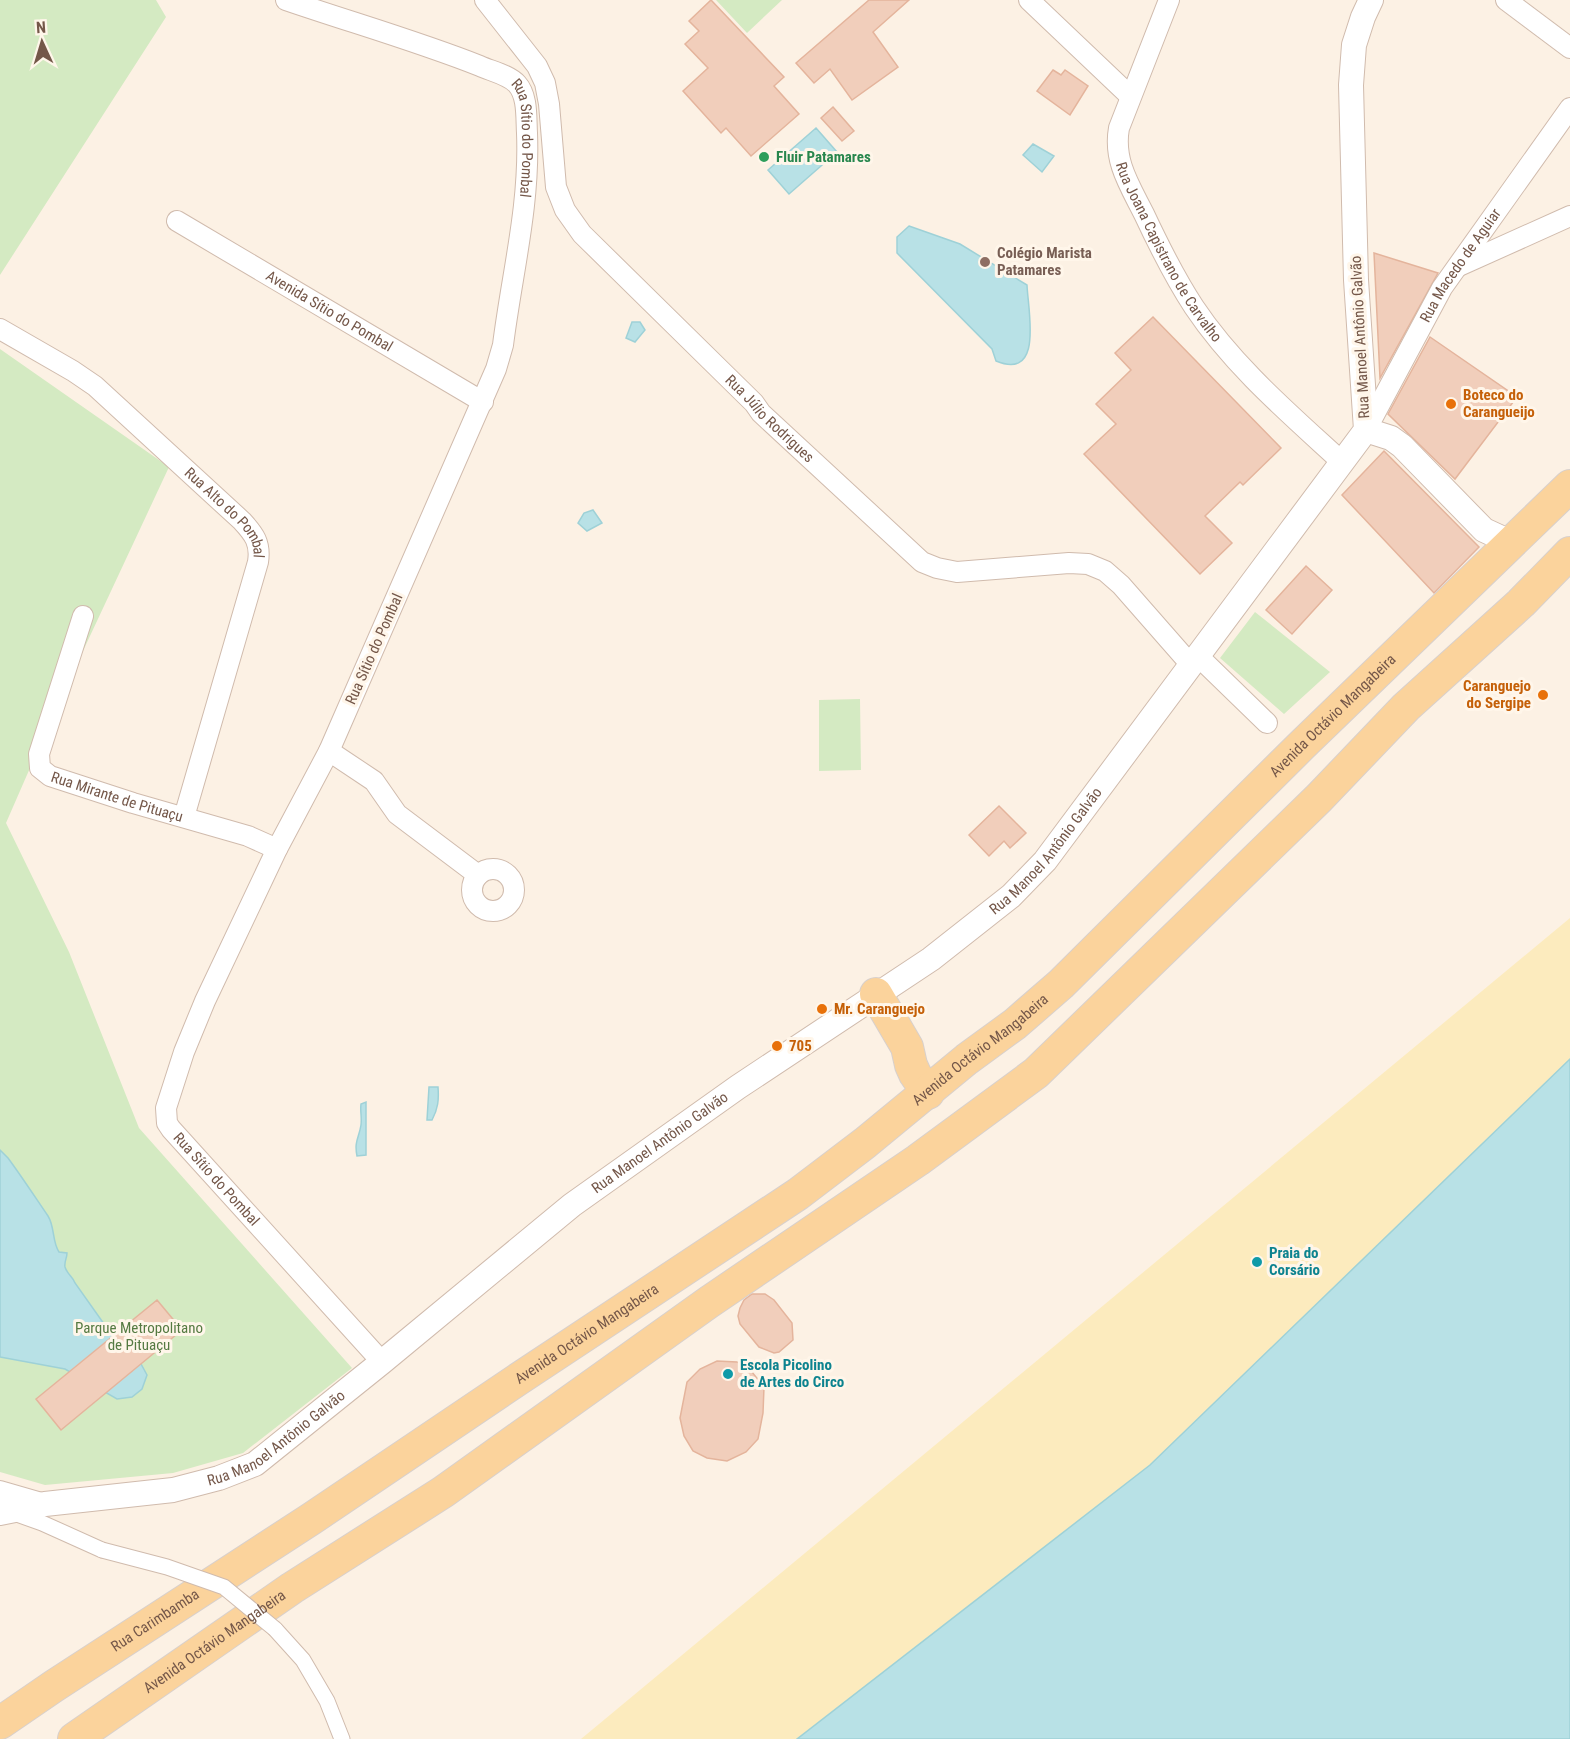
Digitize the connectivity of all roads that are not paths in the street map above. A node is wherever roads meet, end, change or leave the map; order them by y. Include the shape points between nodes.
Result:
1 (286, 0) edge
2 (485, 0) edge
3 (1029, 0) edge
4 (1169, 0) edge
5 (1371, 0) edge
6 (1506, 0) edge
7 (1570, 48) edge
8 (1130, 96) junction
9 (1570, 108) edge
10 (1570, 216) edge
11 (177, 221) dead end
12 (1459, 266) junction
13 (0, 329) edge
14 (483, 402) junction
15 (1366, 430) junction
16 (1343, 464) junction
17 (1570, 486) edge
18 (1570, 533) edge
19 (1510, 542) junction
20 (1570, 553) edge
21 (83, 616) dead end
22 (1195, 662) junction
23 (1268, 723) dead end
24 (329, 751) junction
25 (184, 817) junction
26 (277, 849) junction
27 (478, 875) dead end
28 (876, 994) junction
29 (907, 1047) junction
30 (967, 1059) junction
31 (928, 1092) junction
32 (382, 1362) junction
33 (3, 1505) edge
34 (311, 1519) joint
35 (0, 1723) edge
36 (74, 1739) edge
37 (342, 1739) edge

1 - 14 street, Rua Sítio do Pombal via 503,75 517,84 523,96 526,198 502,345
2 - 22 street, Rua Júlio Rodrigues via 537,66 545,83 556,187 565,210 582,234 761,413 922,562 957,572 1088,564 1105,571 1121,585
3 - 8 street
4 - 8 street, Rua Joana Capistrano de Carvalho
5 - 15 street, Rua Manoel Antônio Galvão via 1354,45 1351,85 1356,280
6 - 7 street
8 - 16 street, Rua Joana Capistrano de Carvalho via 1116,143 1118,159 1163,254 1194,307 1231,354
9 - 12 street, Rua Macedo de Aguiar
10 - 12 street
11 - 14 street, Avenida Sítio do Pombal
12 - 15 street, Rua Macedo de Aguiar via 1429,309
13 - 25 street, Rua Alto do Pombal via 95,386 242,520 258,541 258,562
14 - 24 street, Rua Sítio do Pombal
15 - 16 street, Rua Manoel Antônio Galvão
15 - 19 street via 1402,446 1484,530
16 - 22 street, Rua Manoel Antônio Galvão
17 - 19 main road, Avenida Octávio Mangabeira
18 - 19 main road via 1545,540
19 - 30 main road, Avenida Octávio Mangabeira via 1061,984
20 - 36 main road, Avenida Octávio Mangabeira via 1406,707 1319,798 1036,1073 443,1492 292,1588
21 - 25 street, Rua Mirante de Pituaçu via 39,754 40,768 50,776
22 - 23 street
22 - 28 street, Rua Manoel Antônio Galvão via 1045,861 977,924 919,968
24 - 26 street, Rua Sítio do Pombal
24 - 27 street via 374,781 397,814
25 - 26 street, Rua Mirante de Pituaçu
26 - 32 street, Rua Sítio do Pombal via 188,1041 166,1108 167,1123
28 - 29 main road
28 - 32 street, Rua Manoel Antônio Galvão via 572,1205
29 - 30 main road via 940,1057
29 - 31 main road via 911,1065
30 - 31 main road, Avenida Octávio Mangabeira
31 - 34 main road, Avenida Octávio Mangabeira via 798,1194
32 - 33 street, Rua Manoel Antônio Galvão via 255,1464 233,1473 173,1490
33 - 37 street, bridge via 102,1550 224,1587 276,1629 303,1660 327,1701
34 - 35 main road, Rua Carimbamba

